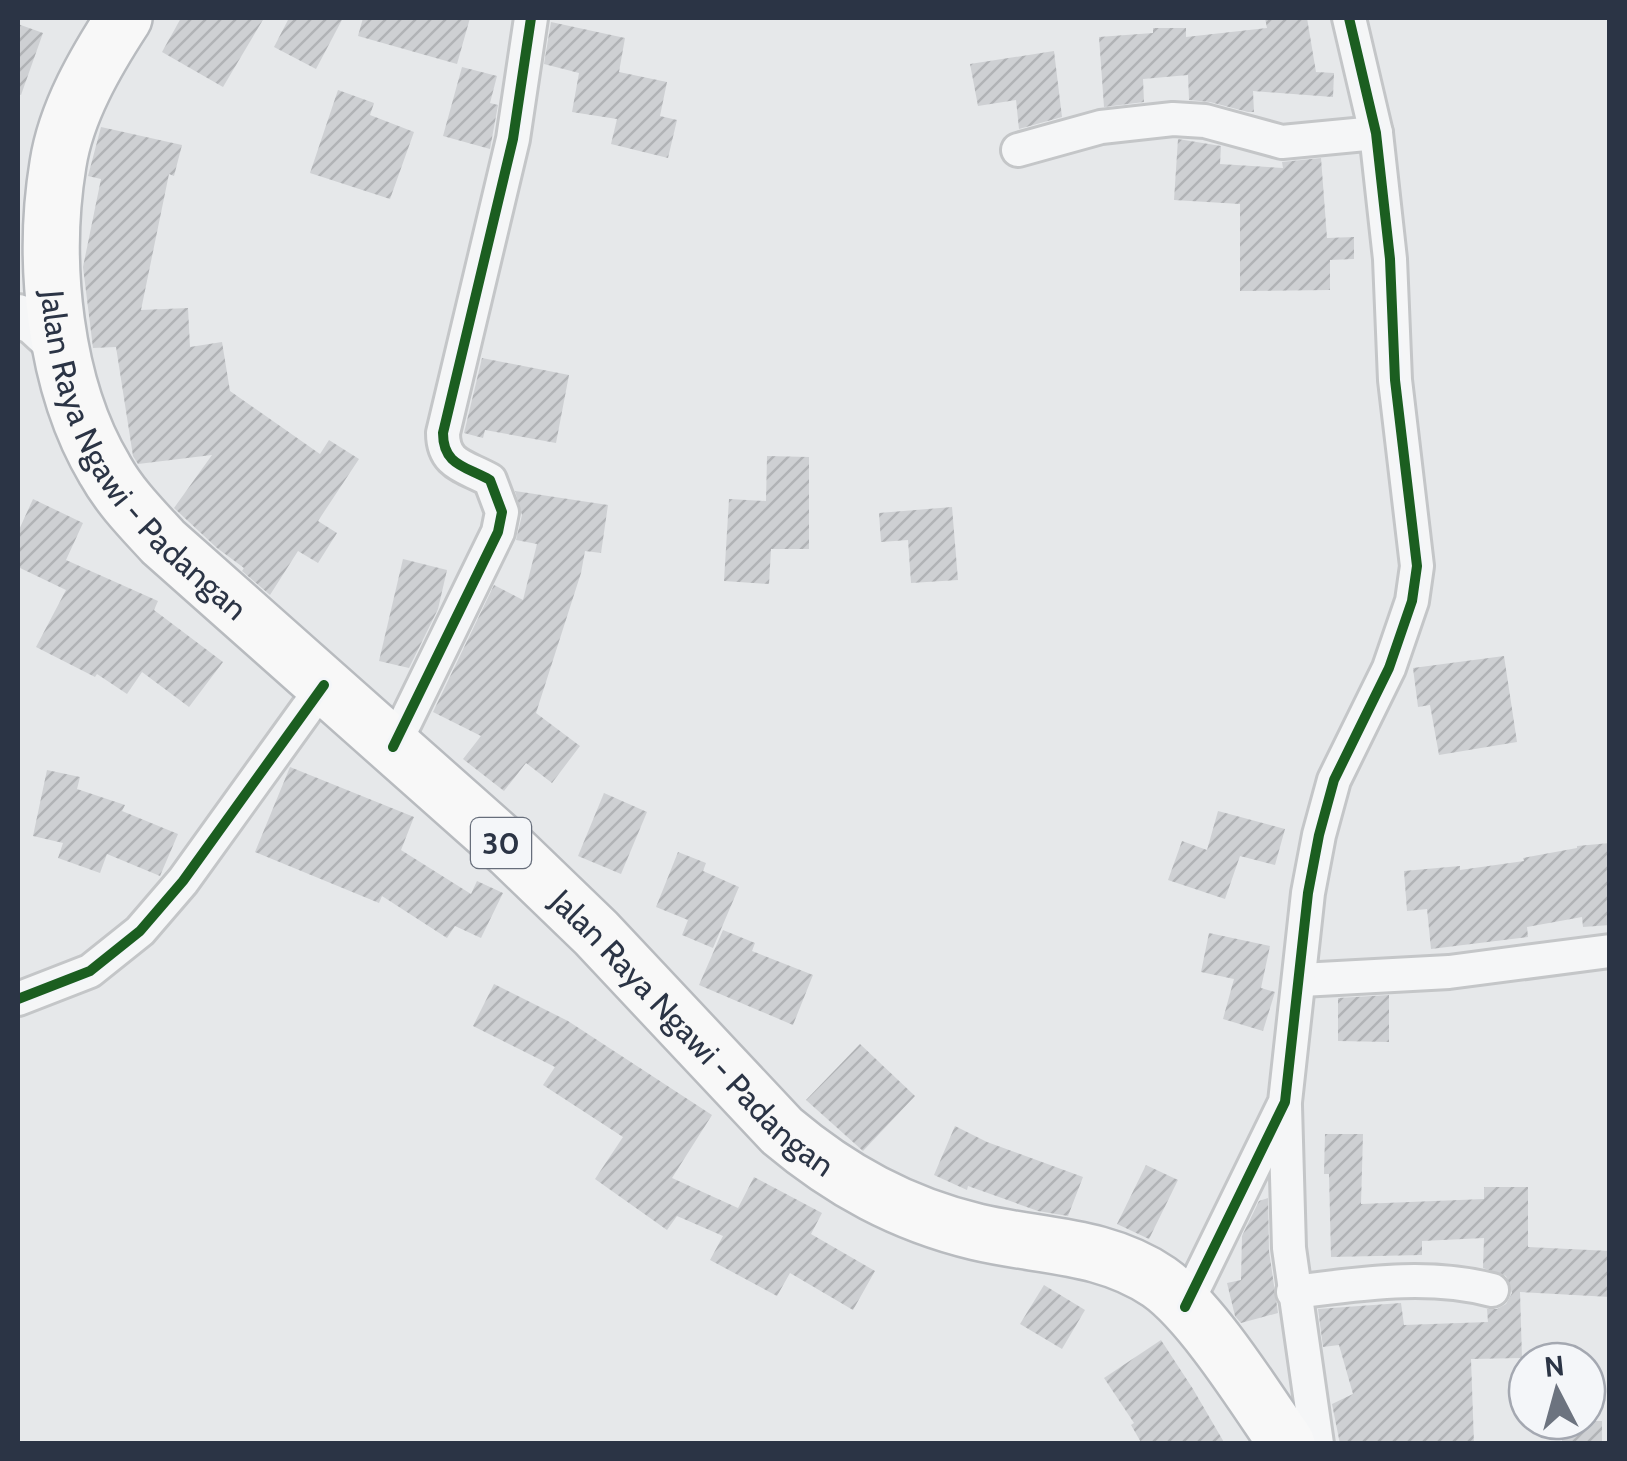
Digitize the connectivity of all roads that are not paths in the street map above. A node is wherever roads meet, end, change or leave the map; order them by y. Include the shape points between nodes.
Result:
1 (124, 18) edge
2 (531, 18) edge
3 (1349, 18) edge
4 (1376, 133) junction
5 (1018, 150) dead end
6 (18, 316) edge
7 (61, 348) junction
8 (324, 685) junction
9 (394, 747) junction
10 (1610, 951) edge
11 (1301, 980) junction
12 (18, 999) edge
13 (1285, 1102) junction
14 (1492, 1290) dead end
15 (1293, 1292) junction
16 (1186, 1307) junction
17 (1287, 1444) edge
18 (1317, 1444) edge

1 - 7 highway, Jalan Raya Ngawi - Padangan / 30 via 76,105 58,162 52,235
2 - 9 street via 512,139 442,433 449,459 490,480 502,512
3 - 4 street
4 - 5 street via 1282,142 1205,120 1173,119 1101,127
4 - 11 street via 1418,566 1389,668 1334,780 1308,893
6 - 7 street
7 - 8 highway, Jalan Raya Ngawi - Padangan / 30 via 85,432 132,508
8 - 9 highway, Jalan Raya Ngawi - Padangan / 30
8 - 12 street via 140,931 90,971
9 - 16 highway, Jalan Raya Ngawi - Padangan / 30 via 596,933 782,1131 842,1178 977,1232 1116,1259 1162,1284
10 - 11 street via 1449,972
11 - 13 street
13 - 15 street
13 - 16 street
14 - 15 street via 1426,1280
15 - 18 street
16 - 17 highway, Jalan Raya Ngawi - Padangan / 30

